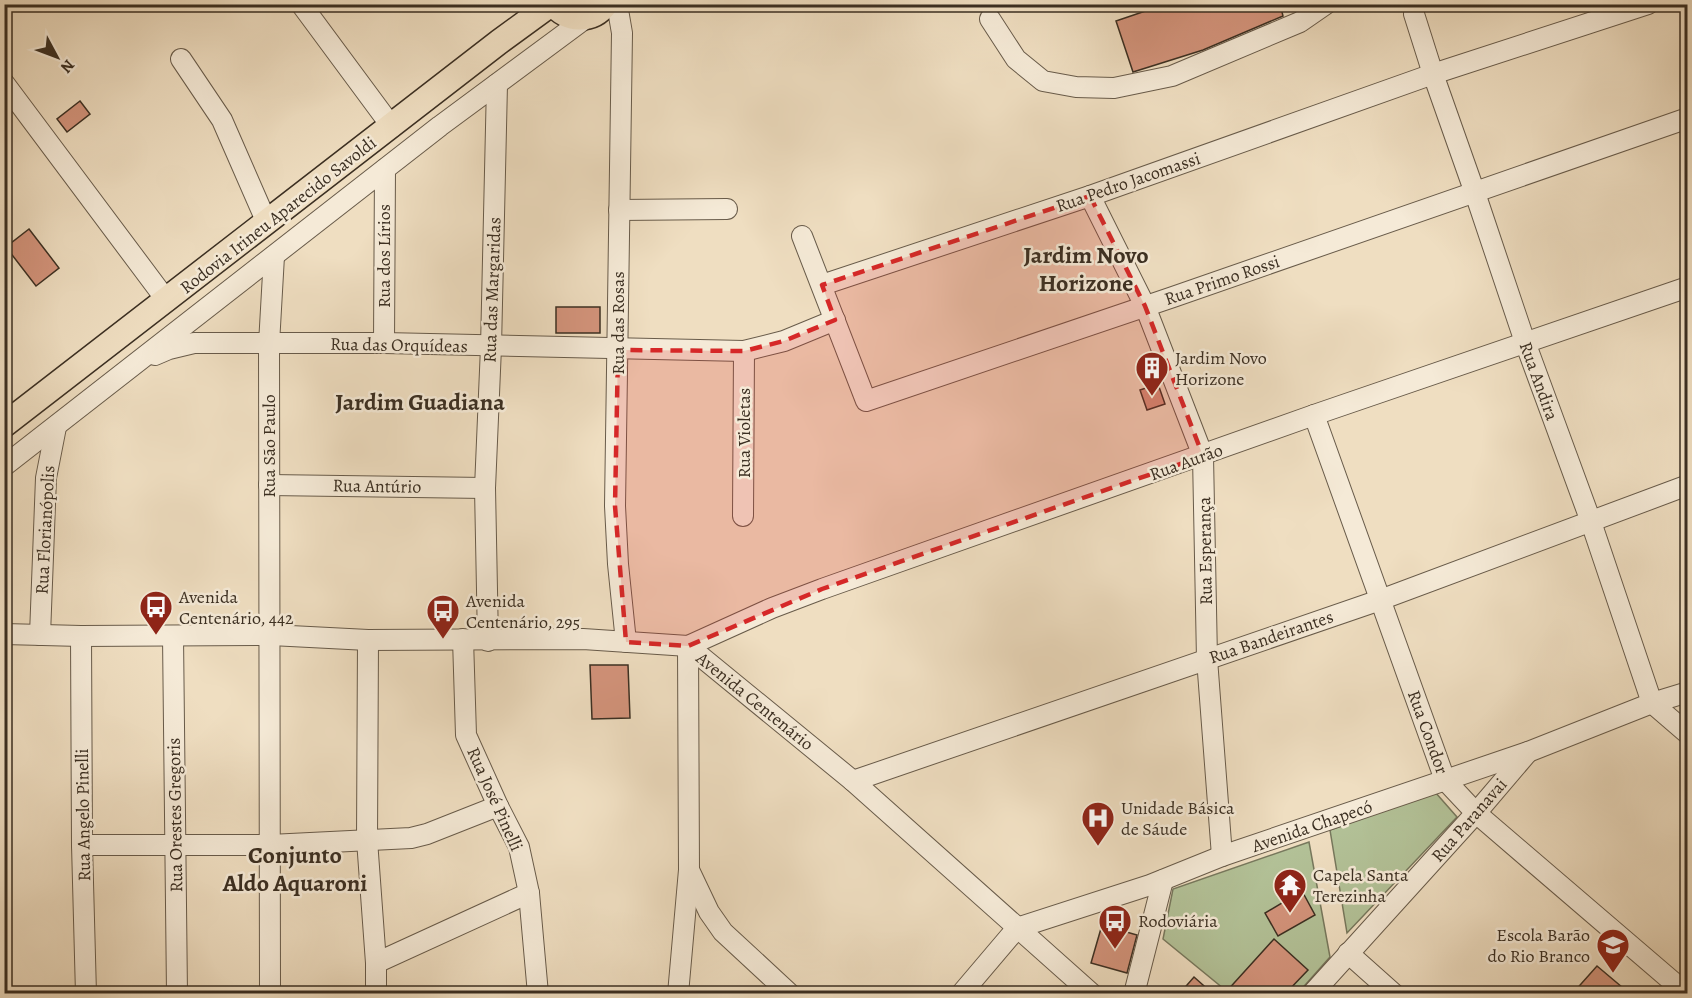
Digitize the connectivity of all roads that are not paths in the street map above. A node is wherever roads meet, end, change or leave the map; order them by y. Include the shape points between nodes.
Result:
1 (301, 4) edge
2 (552, 4) edge
3 (606, 4) edge
4 (617, 4) edge
5 (1326, 4) edge
6 (1648, 4) edge
7 (1414, 14) dead end
8 (586, 18) junction
9 (990, 19) dead end
10 (181, 59) dead end
11 (1433, 74) junction
12 (4, 83) edge
13 (497, 84) junction
14 (1688, 118) edge
15 (392, 127) junction
16 (385, 169) junction
17 (1475, 193) junction
18 (1090, 196) junction
19 (726, 209) dead end
20 (618, 210) junction
21 (267, 223) junction
22 (802, 236) dead end
23 (274, 256) junction
24 (822, 285) junction
25 (1688, 287) edge
26 (167, 301) junction
27 (1145, 306) junction
28 (835, 320) junction
29 (1525, 342) junction
30 (269, 344) junction
31 (384, 344) junction
32 (491, 347) junction
33 (618, 350) junction
34 (744, 351) junction
35 (131, 366) junction
36 (1314, 415) junction
37 (4, 425) edge
38 (56, 426) junction
39 (1203, 456) junction
40 (4, 466) edge
41 (269, 485) junction
42 (1688, 485) edge
43 (485, 488) junction
44 (743, 516) dead end
45 (1590, 519) junction
46 (1380, 600) junction
47 (4, 634) edge
48 (40, 635) junction
49 (271, 635) junction
50 (81, 636) junction
51 (173, 636) junction
52 (463, 639) junction
53 (368, 640) junction
54 (488, 641) junction
55 (626, 642) junction
56 (688, 646) junction
57 (1207, 659) junction
58 (1688, 692) edge
59 (1652, 703) junction
60 (1688, 734) edge
61 (1528, 752) junction
62 (1445, 780) junction
63 (853, 782) junction
64 (498, 806) junction
65 (1476, 813) junction
66 (367, 840) junction
67 (82, 845) junction
68 (270, 845) junction
69 (176, 846) junction
70 (1222, 856) junction
71 (689, 870) junction
72 (1162, 880) junction
73 (529, 892) junction
74 (1017, 928) junction
75 (1348, 953) junction
76 (376, 963) junction
77 (86, 993) edge
78 (177, 993) edge
79 (270, 993) edge
80 (376, 993) edge
81 (538, 993) edge
82 (678, 993) edge
83 (789, 993) edge
84 (961, 993) edge
85 (1092, 993) edge
86 (1134, 993) edge
87 (1312, 993) edge
88 (1394, 993) edge
89 (1688, 993) edge

1 - 15 street
2 - 8 main road via 567,16
2 - 15 main road, Rodovia Irineu Aparecido Savoldi
3 - 8 main road
4 - 20 street, Rua das Rosas via 622,33
5 - 9 street via 1300,22 1172,76 1114,88 1043,81 1016,59
6 - 11 street, Rua Pedro Jacomassi
7 - 11 street, Rua Andira
8 - 13 street
10 - 21 street via 222,120
11 - 17 street, Rua Andira
11 - 18 street, Rua Pedro Jacomassi
12 - 26 street
13 - 16 street
13 - 32 street, Rua das Margaridas
14 - 17 street, Rua Primo Rossi
15 - 21 main road, Rodovia Irineu Aparecido Savoldi
16 - 23 street
16 - 31 street, Rua dos Lírios
17 - 27 street, Rua Primo Rossi
17 - 29 street, Rua Andira
18 - 24 street, Rua Pedro Jacomassi
18 - 27 street, Rua Esperança
19 - 20 street
20 - 33 street, Rua das Rosas
21 - 26 main road, Rodovia Irineu Aparecido Savoldi
22 - 24 street
23 - 30 street, Rua São Paulo
23 - 35 street
24 - 28 street
25 - 29 street, Rua Aurão
26 - 37 main road, Rodovia Irineu Aparecido Savoldi
27 - 28 street, Rua Primo Rossi via 866,401
27 - 39 street, Rua Esperança
28 - 34 street, Rua das Orquídeas via 784,341
29 - 36 street, Rua Aurão
29 - 45 street, Rua Andira
30 - 31 street, Rua das Orquídeas
30 - 35 street via 194,343
30 - 41 street, Rua São Paulo
31 - 32 street, Rua das Orquídeas
32 - 33 street, Rua das Orquídeas
32 - 43 street, Rua das Margaridas
33 - 34 street, Rua das Orquídeas
33 - 55 street, Rua das Rosas via 615,506
34 - 44 street, Rua Violetas
35 - 38 street
36 - 39 street, Rua Aurão
36 - 46 street, Rua Condor
38 - 40 street
38 - 48 street, Rua Florianópolis via 46,478
39 - 56 street, Rua Aurão via 822,589
39 - 57 street, Rua Esperança
41 - 43 street, Rua Antúrio
41 - 49 street, Rua São Paulo
42 - 45 street, Rua Bandeirantes
43 - 54 street, Rua das Margaridas
45 - 46 street, Rua Bandeirantes
45 - 59 street, Rua Andira
46 - 57 street, Rua Bandeirantes
46 - 62 street, Rua Condor
47 - 48 street, Avenida Centenário
48 - 50 street, Avenida Centenário
49 - 51 street, Avenida Centenário
49 - 53 street, Avenida Centenário
49 - 68 street, Rua São Paulo
50 - 51 street, Avenida Centenário
50 - 67 street, Rua Angelo Pinelli
51 - 69 street, Rua Orestes Gregoris
52 - 53 street, Avenida Centenário
52 - 54 street, Avenida Centenário
52 - 64 street, Rua José Pinelli via 466,735
53 - 66 street
54 - 55 street, Avenida Centenário
55 - 56 street, Avenida Centenário
56 - 63 street, Avenida Centenário
56 - 71 street
57 - 63 street, Rua Bandeirantes
57 - 70 street, Rua Esperança
58 - 59 street, Avenida Chapecó
59 - 60 street
59 - 61 street, Avenida Chapecó
61 - 62 street, Avenida Chapecó
61 - 65 street, Rua Paranavai
62 - 65 street, Rua Condor
62 - 70 street, Avenida Chapecó
63 - 74 street, Avenida Centenário
64 - 66 street via 427,834
64 - 73 street, Rua José Pinelli via 519,847
65 - 75 street, Rua Paranavai
65 - 89 street, Rua Condor
66 - 68 street
66 - 76 street
67 - 69 street
67 - 77 street, Rua Angelo Pinelli
68 - 69 street
68 - 79 street, Rua São Paulo
69 - 78 street, Rua Orestes Gregoris
70 - 72 street, Avenida Chapecó
71 - 82 street
71 - 83 street via 723,932
72 - 74 street, Avenida Chapecó
72 - 86 street
73 - 76 street
73 - 81 street, Rua José Pinelli
74 - 84 street
74 - 85 street, Avenida Centenário
75 - 87 street, Rua Paranavai
75 - 88 street
76 - 80 street

